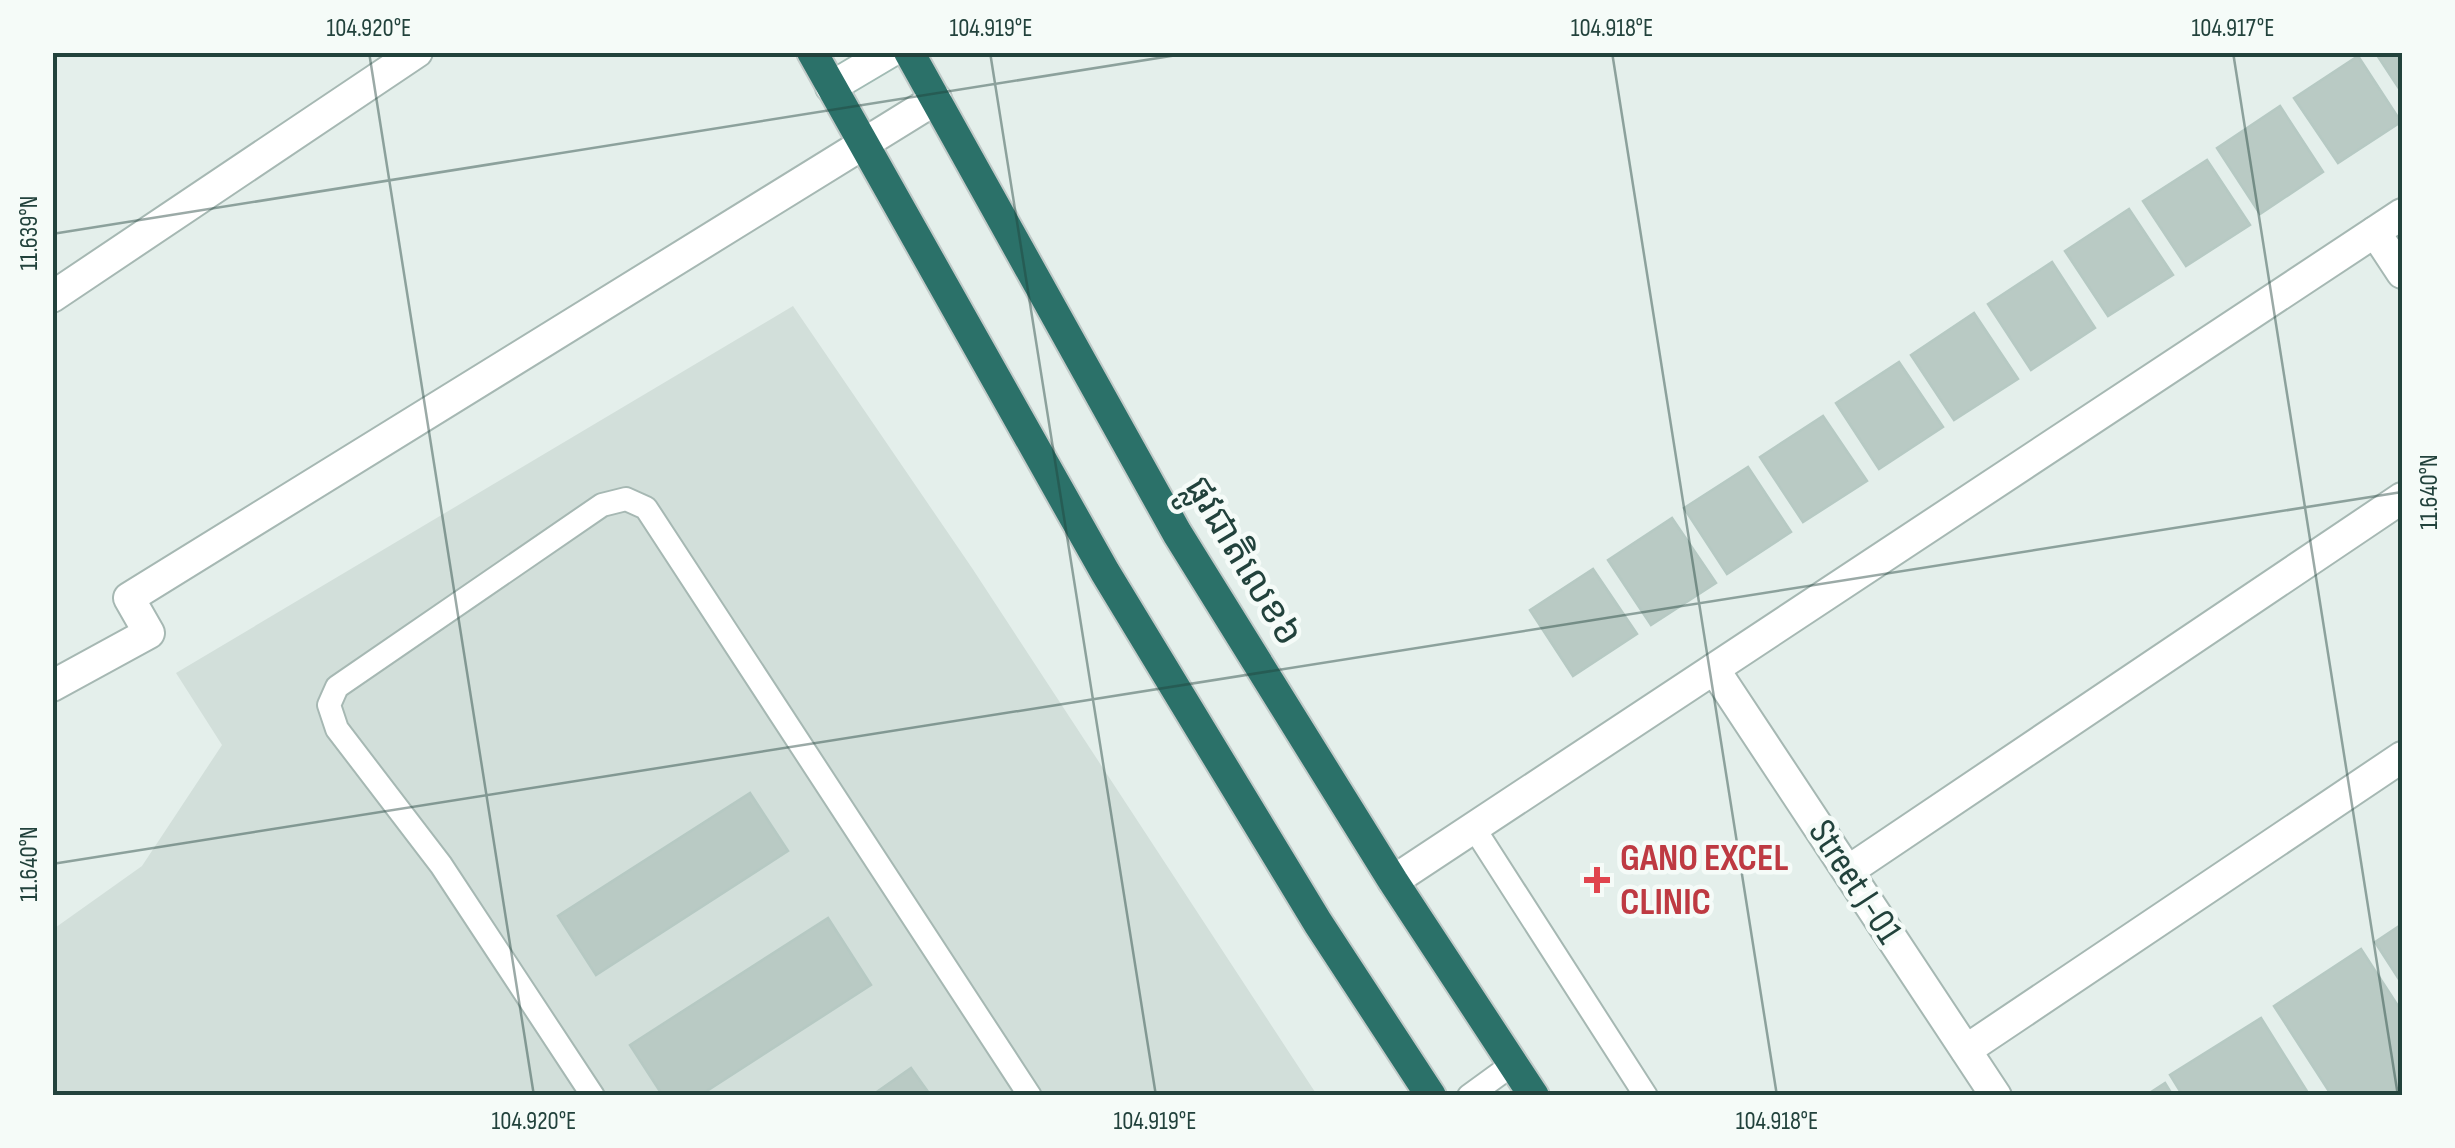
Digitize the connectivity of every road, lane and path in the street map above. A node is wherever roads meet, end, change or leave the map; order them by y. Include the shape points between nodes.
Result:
1 (417, 52) edge
2 (812, 52) edge
3 (890, 52) edge
4 (909, 52) edge
5 (831, 87) junction
6 (936, 99) junction
7 (861, 144) junction
8 (2402, 214) edge
9 (2375, 232) junction
10 (2402, 273) edge
11 (52, 296) edge
12 (2402, 498) edge
13 (1714, 669) junction
14 (52, 686) edge
15 (2402, 756) edge
16 (1474, 828) junction
17 (1848, 871) junction
18 (1393, 881) junction
19 (1966, 1050) junction
20 (1514, 1064) junction
21 (593, 1096) edge
22 (1030, 1096) edge
23 (1431, 1096) edge
24 (1468, 1096) edge
25 (1534, 1096) edge
26 (1646, 1096) edge
27 (1996, 1096) edge

1 - 11 street
2 - 5 highway
3 - 5 street
4 - 6 highway, ផ្លូវជាតិលេខ៦
5 - 7 highway
6 - 7 street
6 - 18 highway, ផ្លូវជាតិលេខ៦ via 1177,533
7 - 14 street via 129,598 149,633
7 - 23 highway via 1115,588
8 - 9 street
9 - 10 street
9 - 13 street
12 - 17 street
13 - 16 street
13 - 17 street, Street J-01
15 - 19 street
16 - 18 street
16 - 26 lane
17 - 19 street, Street J-01
18 - 20 highway, ផ្លូវជាតិលេខ៦
19 - 27 street, Street J-01
20 - 24 lane
20 - 25 highway, ផ្លូវជាតិលេខ៦
21 - 22 lane via 441,866 337,729 330,705 337,687 602,504 626,500 646,508

